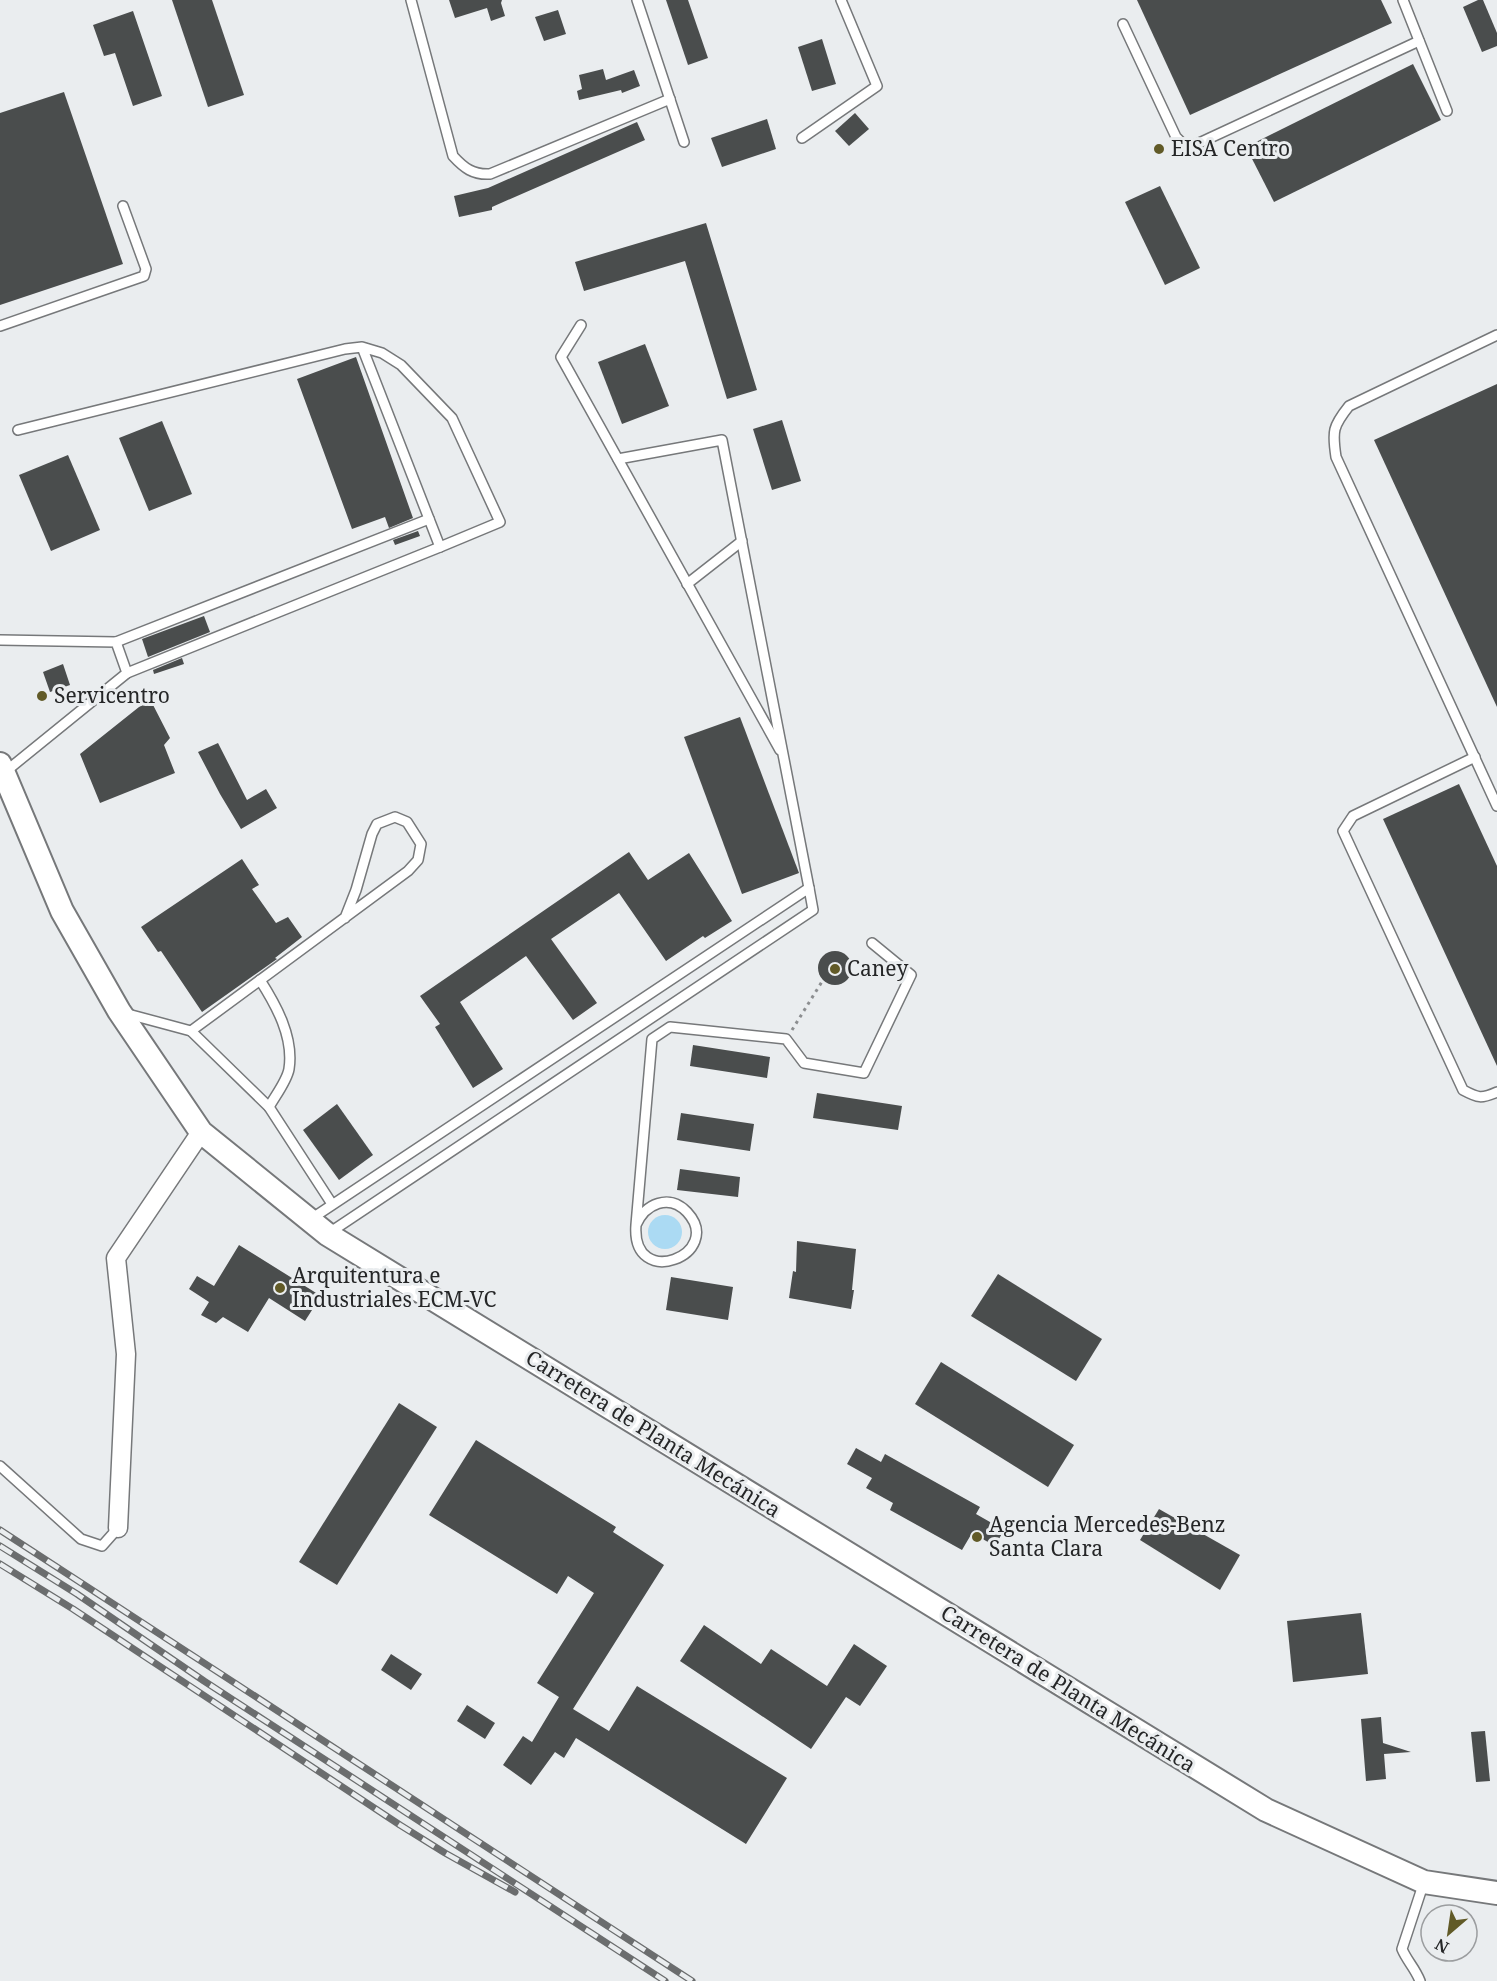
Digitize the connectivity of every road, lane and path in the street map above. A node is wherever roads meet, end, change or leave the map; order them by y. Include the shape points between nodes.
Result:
1 (411, 0) edge
2 (637, 0) edge
3 (841, 0) edge
4 (1403, 0) edge
5 (1123, 24) dead end
6 (1419, 41) junction
7 (670, 99) junction
8 (1447, 111) dead end
9 (802, 138) dead end
10 (684, 142) dead end
11 (123, 206) dead end
12 (0, 326) edge
13 (581, 326) dead end
14 (1497, 335) edge
15 (362, 347) junction
16 (18, 430) dead end
17 (618, 459) junction
18 (429, 519) junction
19 (742, 541) junction
20 (440, 547) junction
21 (687, 584) junction
22 (0, 640) edge
23 (116, 642) junction
24 (127, 673) junction
25 (1475, 757) junction
26 (784, 758) junction
27 (2, 769) edge
28 (1497, 806) edge
29 (809, 888) junction
30 (345, 918) junction
31 (872, 943) dead end
32 (260, 980) junction
33 (823, 980) dead end
34 (118, 1011) junction
35 (191, 1031) junction
36 (786, 1039) junction
37 (1497, 1092) edge
38 (269, 1107) junction
39 (201, 1132) junction
40 (332, 1204) junction
41 (308, 1220) junction
42 (636, 1225) junction
43 (327, 1234) junction
44 (0, 1466) edge
45 (118, 1528) joint
46 (1424, 1882) junction
47 (1497, 1893) edge
48 (1419, 1981) edge

1 - 7 lane via 453,156 475,173 490,174
2 - 7 lane
3 - 9 lane via 877,86
4 - 6 lane
5 - 6 lane via 1176,137 1184,145 1197,144
6 - 8 lane
7 - 10 lane
11 - 12 lane via 146,269 144,276
13 - 17 lane via 561,357
14 - 25 lane via 1349,406 1336,422 1333,439 1336,457
15 - 16 lane
15 - 18 lane
15 - 20 lane via 401,365 452,418 500,522
17 - 19 lane via 722,440
17 - 21 lane
18 - 20 lane
18 - 23 lane
19 - 21 lane
19 - 26 lane
20 - 24 lane
21 - 26 lane
22 - 23 lane
23 - 24 lane
24 - 27 lane
25 - 28 lane
25 - 37 lane via 1353,816 1343,831 1463,1090 1484,1098
26 - 29 lane
27 - 34 street, Carretera de Planta Mecánica via 62,911
29 - 40 lane
29 - 43 lane via 813,910
30 - 30 lane via 418,860 421,844 407,822 395,817 377,824
30 - 32 lane
31 - 36 lane via 911,975 864,1073 804,1063
32 - 35 lane
32 - 38 lane via 289,1039 289,1071
33 - 36 path
34 - 35 lane
34 - 39 street, Carretera de Planta Mecánica
35 - 38 lane
36 - 42 lane via 670,1027 652,1039
38 - 40 lane
39 - 41 street, Carretera de Planta Mecánica
39 - 45 street via 116,1258 126,1354
40 - 41 lane
41 - 43 street, Carretera de Planta Mecánica
42 - 42 lane via 637,1244 660,1262 687,1254 696,1236 691,1216 676,1204 666,1202 647,1208
43 - 46 street, Carretera de Planta Mecánica via 1266,1810
44 - 45 lane via 81,1539 102,1546
46 - 47 street, Carretera de Planta Mecánica
46 - 48 lane via 1402,1949 1415,1967

